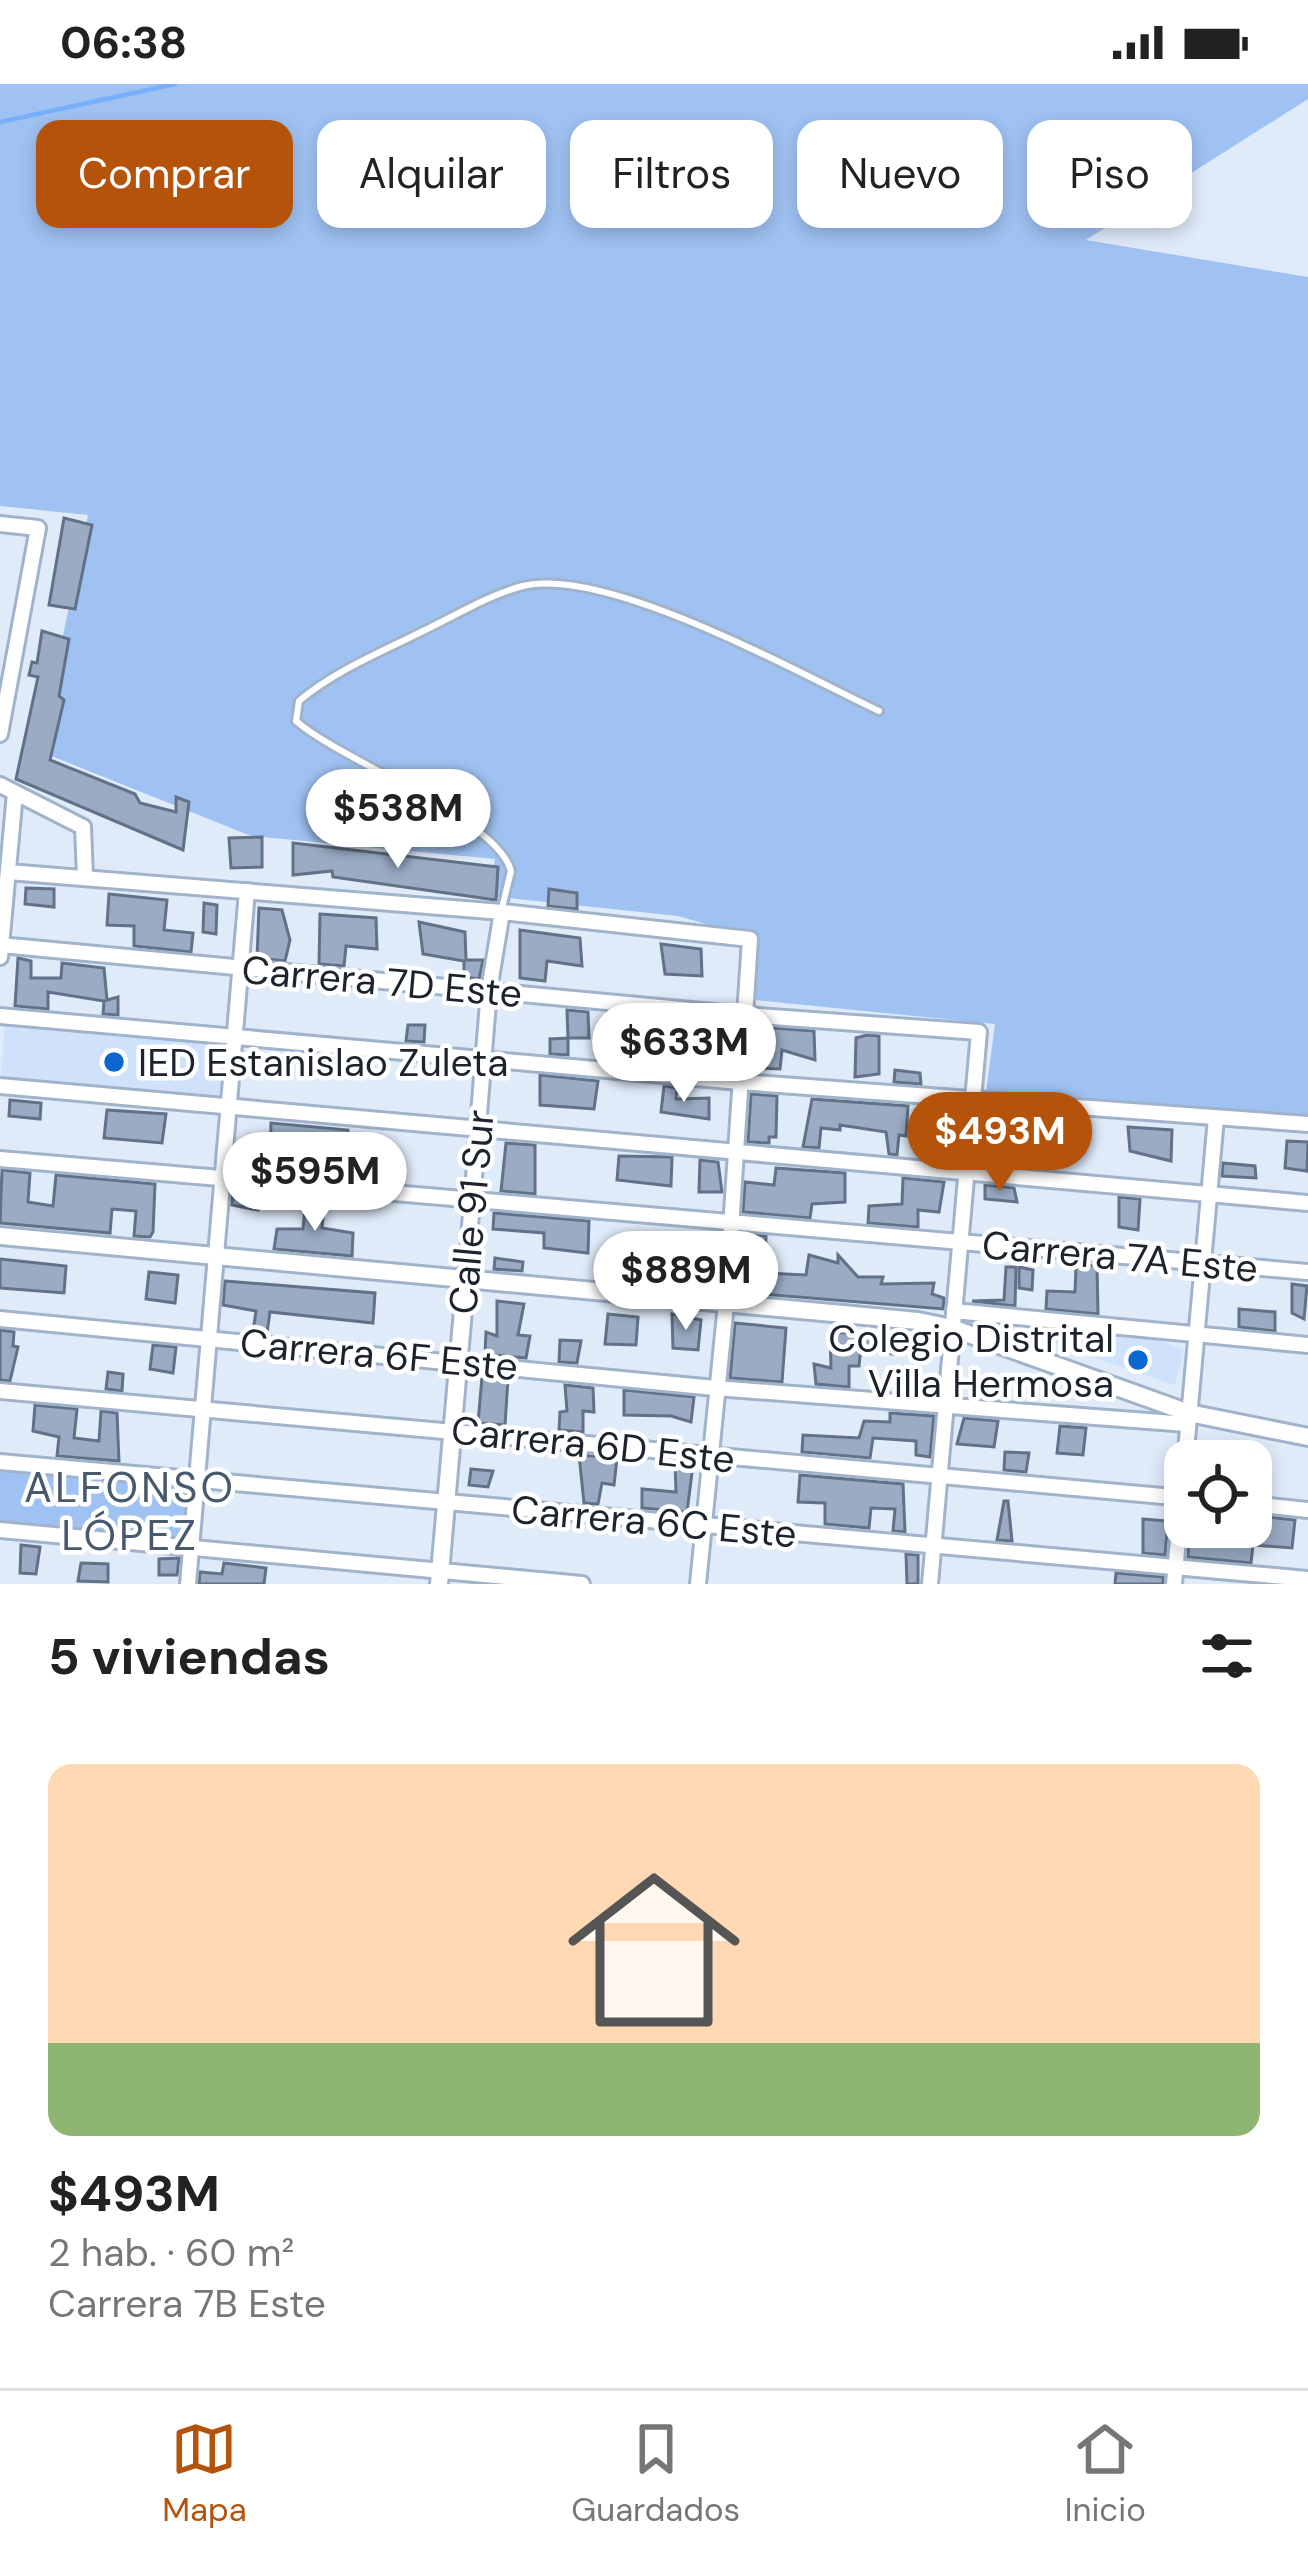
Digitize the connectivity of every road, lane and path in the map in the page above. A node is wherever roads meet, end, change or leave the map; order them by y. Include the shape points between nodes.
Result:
1 (0, 524) edge
2 (880, 711) dead end
3 (0, 734) edge
4 (0, 785) edge
5 (15, 793) junction
6 (8, 872) junction
7 (85, 877) junction
8 (248, 891) junction
9 (502, 912) junction
10 (0, 946) edge
11 (0, 957) edge
12 (240, 968) junction
13 (489, 990) junction
14 (0, 1016) edge
15 (745, 1016) junction
16 (234, 1037) junction
17 (483, 1060) junction
18 (740, 1082) junction
19 (0, 1086) edge
20 (973, 1098) junction
21 (228, 1108) junction
22 (1216, 1118) junction
23 (1308, 1124) edge
24 (478, 1131) junction
25 (736, 1154) junction
26 (0, 1159) edge
27 (966, 1173) junction
28 (222, 1179) junction
29 (1209, 1194) junction
30 (472, 1202) junction
31 (1308, 1203) edge
32 (731, 1225) junction
33 (0, 1236) edge
34 (960, 1243) junction
35 (215, 1253) junction
36 (1202, 1263) junction
37 (1308, 1272) edge
38 (466, 1276) junction
39 (726, 1304) junction
40 (0, 1318) edge
41 (953, 1320) junction
42 (1196, 1334) junction
43 (208, 1338) junction
44 (1308, 1345) edge
45 (459, 1361) junction
46 (715, 1388) junction
47 (0, 1391) edge
48 (946, 1402) junction
49 (202, 1409) junction
50 (1188, 1418) junction
51 (452, 1430) junction
52 (1308, 1437) edge
53 (1187, 1440) edge
54 (709, 1457) junction
55 (0, 1462) edge
56 (939, 1476) junction
57 (196, 1480) junction
58 (1164, 1496) edge
59 (446, 1502) junction
60 (1272, 1506) edge
61 (1308, 1510) edge
62 (703, 1526) junction
63 (0, 1530) edge
64 (933, 1545) junction
65 (191, 1547) junction
66 (440, 1577) edge
67 (1174, 1577) edge
68 (1308, 1580) edge
69 (188, 1584) edge
70 (582, 1584) edge
71 (698, 1584) edge
72 (930, 1584) edge

1 - 3 street via 38,528
2 - 9 lane via 650,605 559,583 503,593 328,678 299,700 296,721 326,747 494,841 511,871
4 - 5 street
5 - 6 street
5 - 7 street via 83,827
6 - 7 street
6 - 10 street
7 - 8 street
8 - 9 street
8 - 12 street
9 - 13 street, Calle 91 Sur
9 - 15 street via 750,939
10 - 11 street
10 - 12 street, Carrera 7D Este
12 - 13 street, Carrera 7D Este
12 - 16 street
13 - 15 street, Carrera 7D Este
13 - 17 street, Calle 91 Sur
14 - 16 street
15 - 18 street
15 - 20 street, Carrera 7D Este via 979,1032
16 - 17 street
16 - 21 street
17 - 18 street
17 - 24 street, Calle 91 Sur
18 - 20 street
18 - 25 street
19 - 21 street
20 - 22 street
20 - 27 street
21 - 24 street
21 - 28 street
22 - 23 street
22 - 29 street
24 - 25 street
24 - 30 street, Calle 91 Sur
25 - 27 street
25 - 32 street
26 - 28 street, Carrera 7A Este
27 - 29 street
27 - 34 street
28 - 30 street, Carrera 7A Este
28 - 35 street
29 - 31 street
29 - 36 street
30 - 32 street, Carrera 7A Este
30 - 38 street, Calle 91 Sur
32 - 34 street, Carrera 7A Este
32 - 39 street
33 - 35 street
34 - 36 street, Carrera 7A Este
34 - 41 street
35 - 38 street
35 - 43 street
36 - 37 street, Carrera 7A Este
36 - 42 street
38 - 39 street
38 - 45 street, Calle 91 Sur
39 - 41 street
39 - 46 street
40 - 43 street, Carrera 6F Este
41 - 42 street
41 - 48 street
41 - 50 street
42 - 44 street
42 - 50 street
43 - 45 street, Carrera 6F Este
43 - 49 street
45 - 46 street, Carrera 6F Este
45 - 51 street, Calle 91 Sur
46 - 48 street, Carrera 6F Este
46 - 54 street
47 - 49 street, Carrera 6D Este
48 - 50 street, Carrera 6F Este
48 - 56 street
49 - 51 street, Carrera 6D Este
49 - 57 street
50 - 52 street, Carrera 6F Este
50 - 53 street
51 - 54 street, Carrera 6D Este
51 - 59 street, Calle 91 Sur
54 - 56 street, Carrera 6D Este
54 - 62 street
55 - 57 street, Carrera 6C Este
56 - 58 street, Carrera 6D Este
56 - 64 street
57 - 59 street, Carrera 6C Este
57 - 65 street
59 - 62 street, Carrera 6C Este
59 - 66 street, Calle 91 Sur
60 - 61 street
62 - 64 street, Carrera 6C Este
62 - 71 street
63 - 65 street
64 - 67 street, Carrera 6C Este
64 - 72 street
65 - 66 street
65 - 69 street
66 - 70 street
67 - 68 street, Carrera 6C Este

